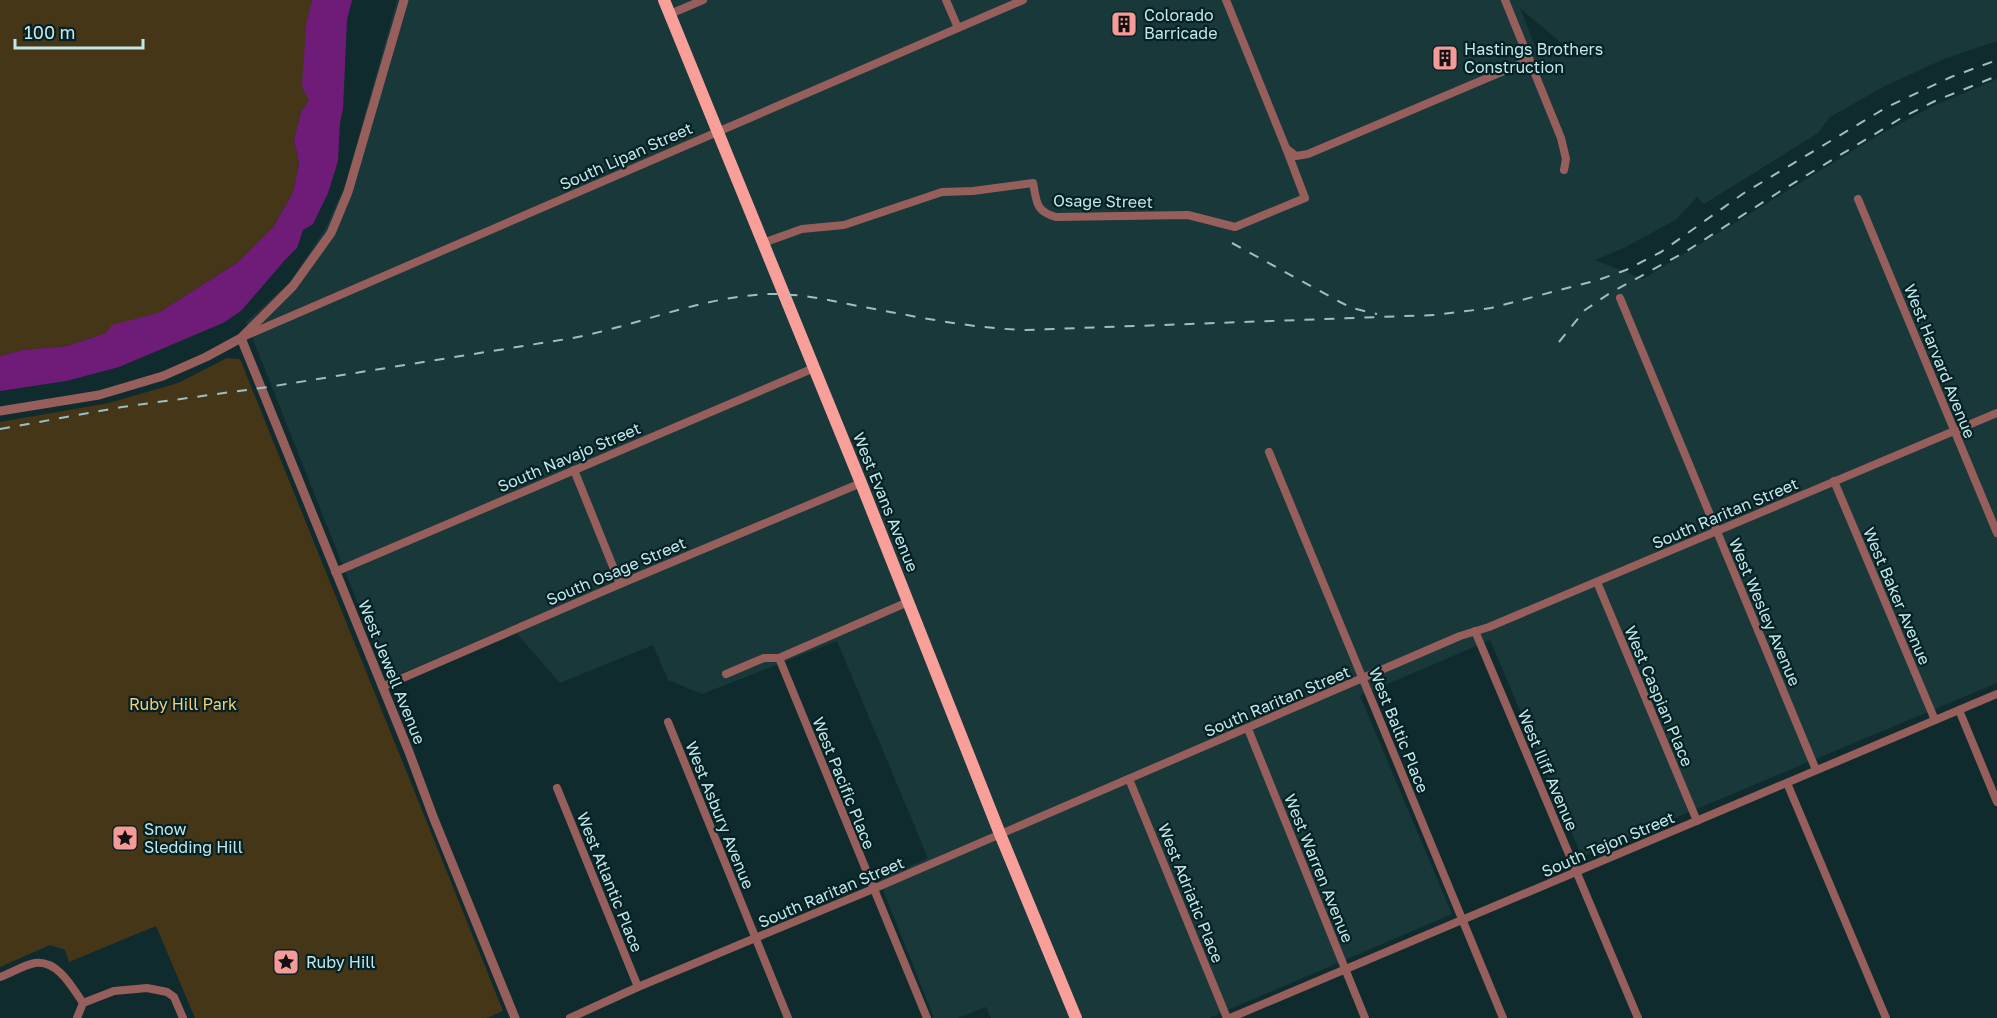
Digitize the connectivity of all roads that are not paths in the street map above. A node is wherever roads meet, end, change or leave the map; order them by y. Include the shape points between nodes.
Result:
1 (404, 0) edge
2 (664, 0) edge
3 (703, 0) edge
4 (946, 0) edge
5 (1023, 0) edge
6 (1226, 0) edge
7 (1505, 0) edge
8 (670, 14) junction
9 (958, 28) junction
10 (1530, 60) junction
11 (717, 131) junction
12 (1286, 148) junction
13 (1564, 170) dead end
14 (1857, 199) dead end
15 (763, 243) junction
16 (1620, 298) dead end
17 (241, 338) junction
18 (814, 368) junction
19 (0, 411) edge
20 (1997, 413) edge
21 (1954, 431) junction
22 (1269, 452) dead end
23 (574, 470) junction
24 (1834, 481) junction
25 (861, 483) junction
26 (1717, 531) junction
27 (1997, 533) edge
28 (335, 572) junction
29 (1597, 582) junction
30 (620, 584) junction
31 (908, 602) junction
32 (1475, 631) junction
33 (778, 658) junction
34 (726, 674) dead end
35 (1364, 678) junction
36 (382, 687) junction
37 (1997, 694) edge
38 (1959, 710) junction
39 (1935, 720) junction
40 (668, 722) dead end
41 (1248, 729) junction
42 (1816, 770) junction
43 (1129, 779) junction
44 (1787, 783) junction
45 (557, 788) dead end
46 (1997, 802) edge
47 (1697, 821) junction
48 (1000, 834) junction
49 (1576, 872) junction
50 (873, 889) junction
51 (1463, 920) junction
52 (756, 938) junction
53 (1346, 969) junction
54 (0, 977) edge
55 (638, 987) junction
56 (83, 1003) junction
57 (77, 1018) edge
58 (183, 1018) edge
59 (515, 1018) edge
60 (570, 1018) edge
61 (788, 1018) edge
62 (927, 1018) edge
63 (1076, 1018) edge
64 (1228, 1018) edge
65 (1365, 1018) edge
66 (1503, 1018) edge
67 (1638, 1018) edge
68 (1886, 1018) edge

1 - 17 street via 348,192 331,233 293,286
2 - 8 main road, West Evans Avenue
3 - 8 street
4 - 9 street
5 - 9 street, South Lipan Street
6 - 12 street
7 - 10 street
8 - 11 main road, West Evans Avenue
9 - 11 street, South Lipan Street
10 - 12 street via 1308,154 1296,156
10 - 13 street via 1565,150
11 - 15 main road, West Evans Avenue
11 - 17 street, South Lipan Street
12 - 15 street, Osage Street via 1305,198 1235,227 1188,215 1056,217 1044,213 1037,205 1033,183 942,192 844,225 802,229
14 - 21 street, West Harvard Avenue
15 - 18 main road, West Evans Avenue
16 - 26 street, West Wesley Avenue
17 - 19 street via 163,376 99,395
17 - 28 street, West Jewell Avenue
18 - 23 street, South Navajo Street
18 - 25 main road, West Evans Avenue
20 - 21 street, South Raritan Street
21 - 24 street, South Raritan Street
21 - 27 street, West Harvard Avenue
22 - 35 street, West Baltic Place
23 - 28 street, South Navajo Street
23 - 30 street
24 - 26 street, South Raritan Street
24 - 39 street, West Baker Avenue
25 - 30 street, South Osage Street
25 - 31 main road, West Evans Avenue
26 - 29 street, South Raritan Street
26 - 42 street, West Wesley Avenue
28 - 36 street, West Jewell Avenue
29 - 32 street, South Raritan Street
29 - 47 street, West Caspian Place
30 - 36 street, South Osage Street
31 - 33 street
31 - 48 main road, West Evans Avenue
32 - 35 street, South Raritan Street
32 - 49 street, West Iliff Avenue
33 - 34 street via 764,658
33 - 50 street, West Pacific Place
35 - 41 street, South Raritan Street
35 - 51 street, West Baltic Place
36 - 59 street, West Jewell Avenue
37 - 38 street, South Tejon Street
38 - 39 street, South Tejon Street
38 - 46 street
39 - 42 street, South Tejon Street
40 - 52 street, West Asbury Avenue
41 - 43 street, South Raritan Street
41 - 53 street, West Warren Avenue
42 - 44 street, South Tejon Street
43 - 48 street, South Raritan Street
43 - 64 street, West Adriatic Place
44 - 47 street, South Tejon Street
44 - 68 street
45 - 55 street, West Atlantic Place
47 - 49 street, South Tejon Street
48 - 50 street, South Raritan Street
48 - 63 main road, West Evans Avenue
49 - 51 street, South Tejon Street
49 - 67 street, West Iliff Avenue
50 - 52 street, South Raritan Street
50 - 62 street, West Pacific Place
51 - 53 street, South Tejon Street
51 - 66 street, West Baltic Place
52 - 55 street, South Raritan Street
52 - 61 street, West Asbury Avenue
53 - 64 street, South Tejon Street
53 - 65 street, West Warren Avenue
54 - 56 street via 36,963 52,967 60,971
55 - 60 street, South Raritan Street
56 - 57 street
56 - 58 street via 114,991 147,988 174,997

